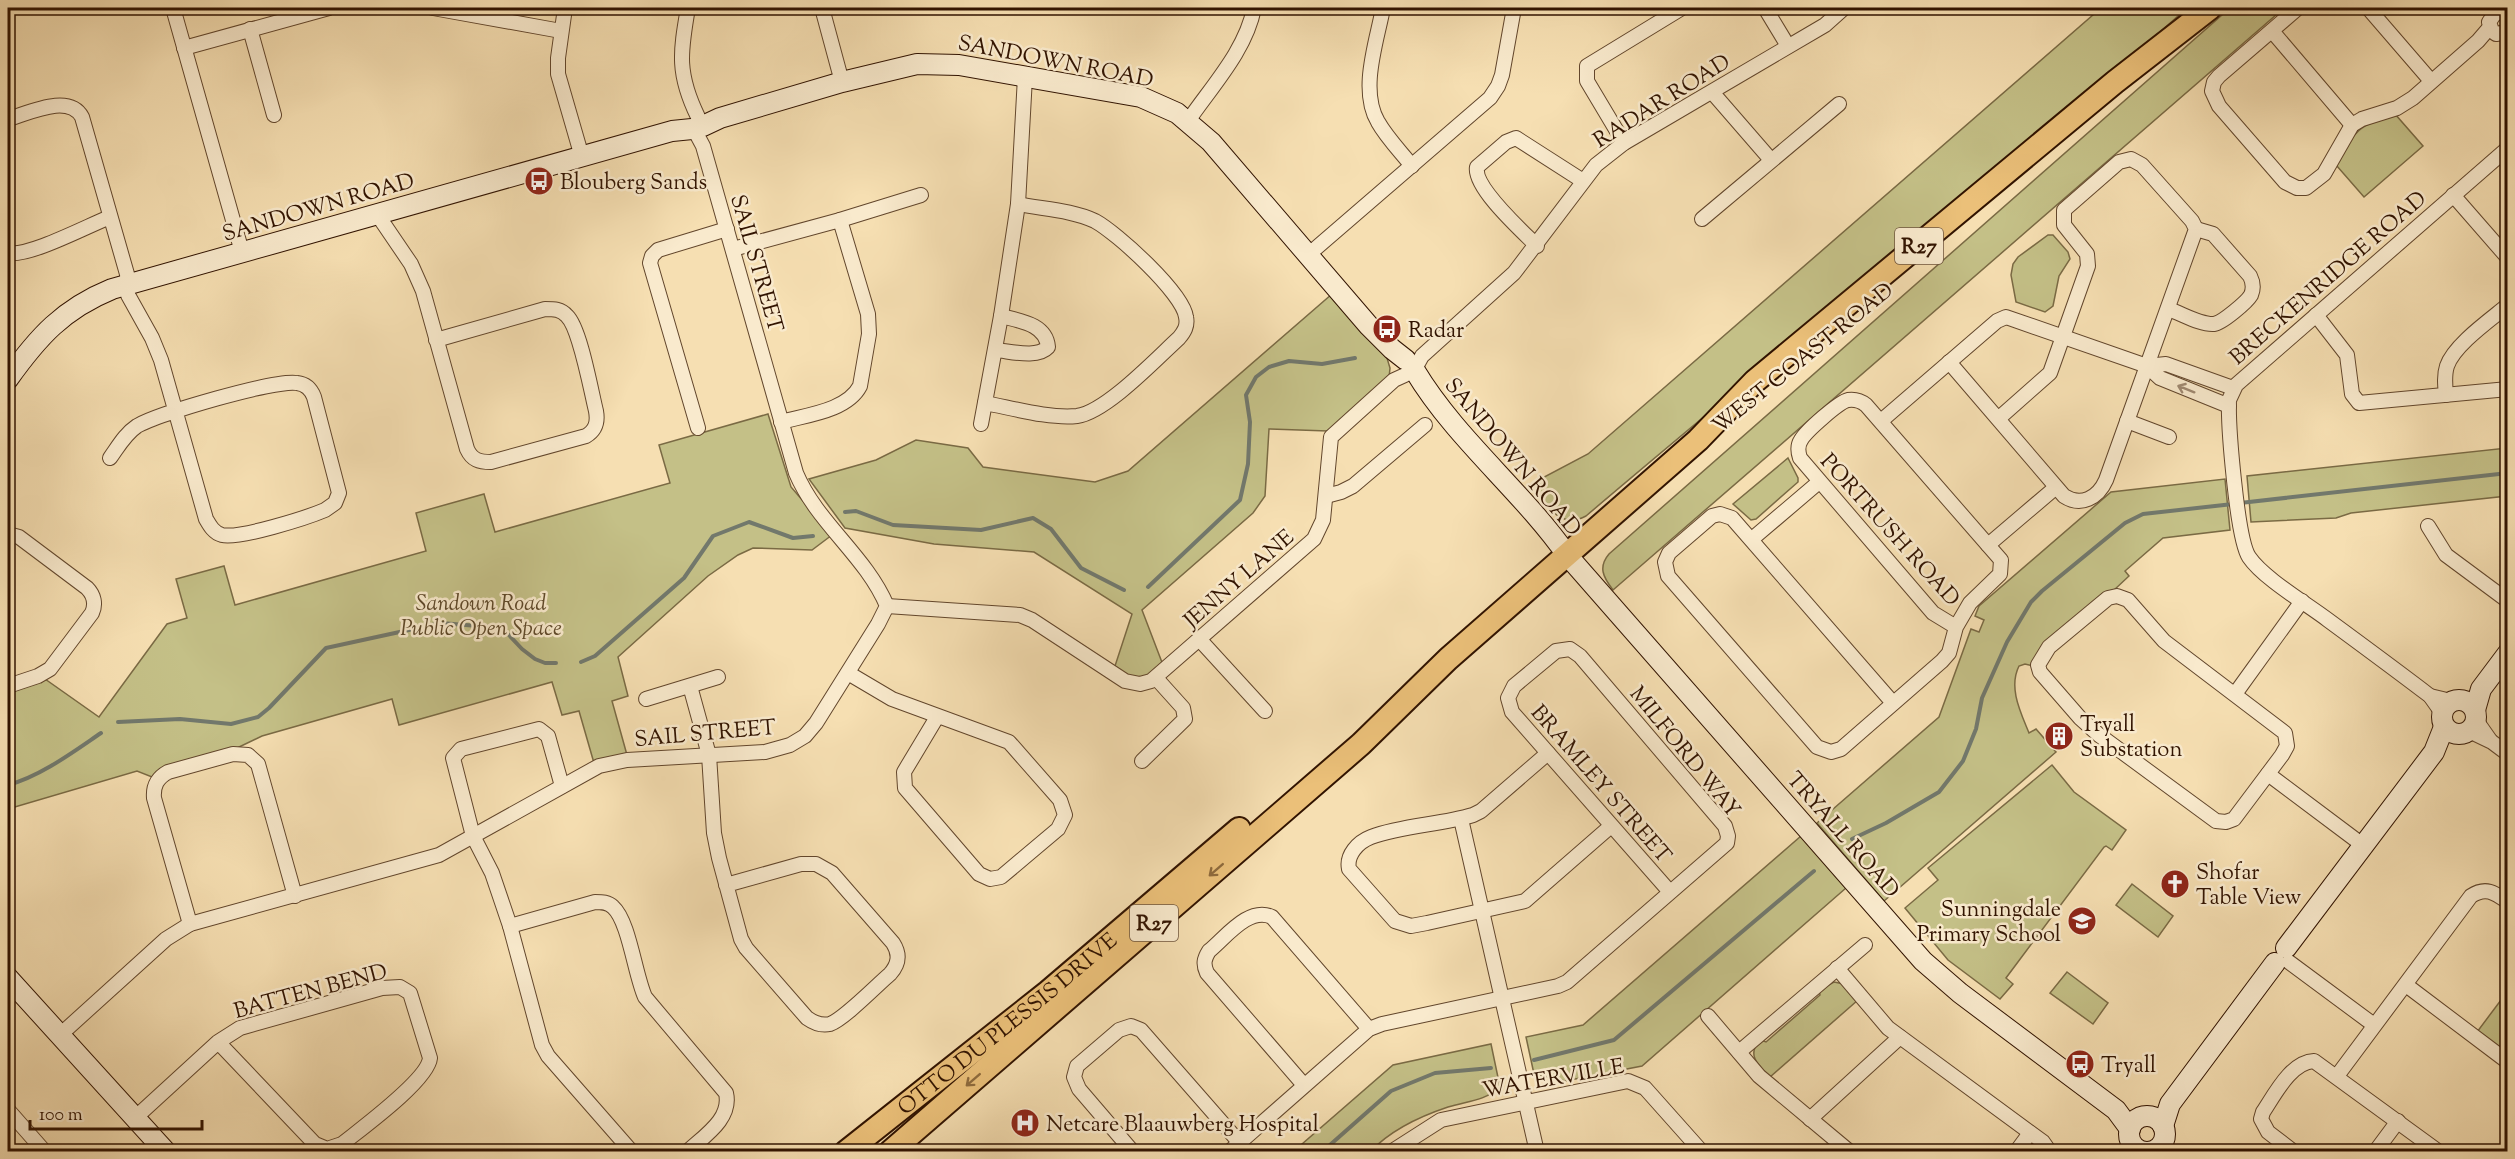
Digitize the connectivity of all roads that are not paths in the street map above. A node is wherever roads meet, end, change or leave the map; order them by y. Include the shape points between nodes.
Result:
1 (173, 8) edge
2 (330, 8) edge
3 (439, 8) edge
4 (565, 8) edge
5 (688, 8) edge
6 (822, 8) edge
7 (1254, 8) edge
8 (1383, 8) edge
9 (1514, 8) edge
10 (1682, 8) edge
11 (1765, 8) edge
12 (1844, 8) edge
13 (2210, 8) edge
14 (2298, 8) edge
15 (2367, 8) edge
16 (1659, 13) edge
17 (2499, 20) edge
18 (250, 29) junction
19 (561, 31) junction
20 (2272, 31) junction
21 (1788, 46) junction
22 (184, 48) junction
23 (1025, 77) junction
24 (2432, 81) junction
25 (842, 82) junction
26 (1712, 92) junction
27 (1839, 104) dead end
28 (274, 115) dead end
29 (8, 119) edge
30 (1188, 121) junction
31 (699, 123) junction
32 (2352, 125) junction
33 (1624, 143) junction
34 (2508, 148) edge
35 (582, 157) junction
36 (1771, 160) junction
37 (1412, 166) junction
38 (1583, 181) junction
39 (921, 195) dead end
40 (2453, 195) junction
41 (1018, 204) junction
42 (377, 214) junction
43 (110, 217) junction
44 (1702, 219) dead end
45 (840, 220) junction
46 (727, 229) junction
47 (2196, 230) junction
48 (1537, 246) junction
49 (733, 249) junction
50 (242, 252) junction
51 (8, 253) edge
52 (1308, 255) junction
53 (2508, 258) edge
54 (127, 285) junction
55 (2508, 306) edge
56 (2168, 309) junction
57 (2316, 315) junction
58 (1001, 316) junction
59 (2063, 335) junction
60 (436, 340) junction
61 (995, 350) junction
62 (1949, 362) junction
63 (2147, 366) junction
64 (1408, 368) junction
65 (8, 379) edge
66 (2233, 388) junction
67 (2508, 389) edge
68 (2446, 395) junction
69 (985, 403) junction
70 (2229, 406) junction
71 (175, 410) junction
72 (1998, 419) junction
73 (1881, 421) junction
74 (2127, 421) junction
75 (781, 422) junction
76 (981, 424) dead end
77 (1425, 425) dead end
78 (698, 428) dead end
79 (2169, 437) dead end
80 (110, 458) dead end
81 (1819, 482) junction
82 (2055, 488) junction
83 (1326, 496) junction
84 (2428, 526) dead end
85 (8, 534) edge
86 (1752, 539) junction
87 (1988, 545) junction
88 (1567, 555) junction
89 (2508, 601) edge
90 (2302, 602) junction
91 (887, 606) junction
92 (1956, 627) junction
93 (1200, 640) junction
94 (2508, 653) edge
95 (848, 673) junction
96 (718, 677) dead end
97 (1156, 678) junction
98 (8, 686) edge
99 (690, 686) junction
100 (1415, 689) junction
101 (2235, 694) junction
102 (1508, 698) joint
103 (646, 699) dead end
104 (1893, 703) junction
105 (1265, 711) dead end
106 (937, 717) junction
107 (2460, 717) junction
108 (1548, 753) junction
109 (2508, 754) edge
110 (709, 755) junction
111 (1142, 761) dead end
112 (2268, 774) junction
113 (562, 786) junction
114 (1461, 819) junction
115 (1611, 826) junction
116 (473, 836) junction
117 (2364, 846) junction
118 (726, 885) junction
119 (1670, 892) junction
120 (295, 896) junction
121 (2508, 903) edge
122 (1481, 912) junction
123 (190, 924) junction
124 (510, 926) junction
125 (1865, 945) dead end
126 (2283, 958) junction
127 (1837, 968) junction
128 (8, 978) edge
129 (2406, 985) junction
130 (1500, 999) junction
131 (1708, 1016) dead end
132 (2374, 1025) junction
133 (1369, 1029) junction
134 (60, 1035) junction
135 (1900, 1036) junction
136 (218, 1042) junction
137 (1739, 1052) junction
138 (2508, 1062) edge
139 (2337, 1076) junction
140 (1303, 1084) junction
141 (1527, 1101) junction
142 (8, 1110) edge
143 (135, 1118) junction
144 (1810, 1119) junction
145 (2398, 1121) junction
146 (2030, 1133) junction
147 (2148, 1140) edge
148 (1234, 1147) edge
149 (45, 1152) edge
150 (166, 1152) edge
151 (632, 1152) edge
152 (687, 1152) edge
153 (846, 1152) edge
154 (890, 1152) edge
155 (1133, 1152) edge
156 (1391, 1152) edge
157 (1537, 1152) edge
158 (1702, 1152) edge
159 (1850, 1152) edge
160 (2016, 1152) edge
161 (2050, 1152) edge
162 (2294, 1152) edge
163 (2375, 1152) edge
164 (2439, 1152) edge

1 - 22 street
2 - 18 street
3 - 19 street
4 - 19 street
5 - 31 street, SAIL STREET via 680,63
6 - 25 street
7 - 30 street via 1242,43
8 - 37 street via 1371,84 1373,106 1378,123
9 - 37 street via 1498,86 1471,116
10 - 16 street
11 - 21 street
12 - 21 street, RADAR ROAD via 1825,25
13 - 88 main road, WEST COAST ROAD / R27 via 1755,381 1698,440
14 - 20 street
15 - 24 street
16 - 33 street via 1585,70 1592,92
17 - 24 street
18 - 22 street
18 - 28 street
19 - 35 street via 558,74
20 - 32 street
20 - 32 street via 2216,78 2213,96 2219,106 2292,187 2314,183 2324,174
21 - 26 street, RADAR ROAD
22 - 50 street
23 - 25 street, SANDOWN ROAD via 934,63
23 - 30 street, SANDOWN ROAD via 1141,97
23 - 41 street
24 - 32 street via 2397,108
25 - 31 street, SANDOWN ROAD
26 - 33 street, RADAR ROAD
26 - 36 street
27 - 36 street
29 - 43 street via 60,105 76,108 82,117
30 - 52 street, SANDOWN ROAD via 1212,142
31 - 35 street, SANDOWN ROAD
31 - 46 street, SAIL STREET
33 - 38 street, RADAR ROAD
34 - 40 street, BRECKENRIDGE ROAD
35 - 42 street, SANDOWN ROAD
36 - 44 street
37 - 52 street
38 - 48 street, RADAR ROAD
38 - 48 street via 1519,139 1510,139 1479,164 1478,178
39 - 45 street
40 - 53 street
40 - 57 street, BRECKENRIDGE ROAD
41 - 58 street
41 - 69 street via 1078,215 1118,236 1179,302 1186,327 1179,338 1089,413 1057,415
42 - 50 street, SANDOWN ROAD
42 - 60 street via 411,264
43 - 51 street via 31,250
43 - 54 street
45 - 49 street
45 - 75 street via 868,314 869,334 860,386 856,394 842,403
46 - 49 street, SAIL STREET
46 - 78 street via 658,250 650,263
47 - 56 street
47 - 56 street via 2213,234 2250,276 2252,292 2216,324
47 - 59 street via 2142,165 2131,159 2119,162 2067,206 2064,213 2065,228 2085,250 2088,261
48 - 64 street, RADAR ROAD via 1514,273
49 - 75 street, SAIL STREET
50 - 54 street, SANDOWN ROAD
52 - 64 street, SANDOWN ROAD
54 - 65 street, SANDOWN ROAD via 99,295 61,318 39,338
54 - 71 street via 128,295 161,360
55 - 68 street via 2450,358
56 - 63 street
57 - 66 street, BRECKENRIDGE ROAD
57 - 68 street via 2343,348 2352,394 2358,402
58 - 61 street
58 - 61 street via 1040,329 1048,347 1035,354
59 - 62 street via 2003,317
59 - 63 street
59 - 72 street via 2048,376
60 - 60 street via 467,449 475,459 491,462 586,436 594,430 596,411 575,331 560,310 545,309
61 - 69 street
62 - 72 street
62 - 73 street
63 - 66 street via 2166,364
70 -> 63 street via 2160,378
63 - 74 street
64 - 83 street, JENNY LANE via 1331,437
64 - 88 street, SANDOWN ROAD
66 - 70 street, BRECKENRIDGE ROAD
67 - 68 street
69 - 76 street
70 - 90 street, BRECKENRIDGE ROAD via 2242,540 2259,568
71 - 71 street via 206,519 219,534 250,532 318,513 335,503 339,487 314,397 307,386 296,382 275,385
71 - 80 street via 132,430
72 - 82 street
73 - 81 street, PORTRUSH ROAD via 1862,402 1847,400 1802,438 1799,455
73 - 87 street
74 - 79 street
74 - 82 street via 2106,480 2097,493 2087,501 2075,502
75 - 91 street, SAIL STREET via 800,481 871,577
77 - 83 street via 1353,486
81 - 86 street
81 - 92 street, PORTRUSH ROAD via 1934,613
82 - 87 street
83 - 93 street, JENNY LANE via 1320,526 1309,545
84 - 89 street via 2446,555
85 - 98 street via 19,537 87,588 94,604 92,613 50,669
86 - 104 street
86 - 104 street via 1728,516 1712,516 1669,553 1666,572 1817,747 1831,752 1841,749
87 - 92 street via 2001,560 2000,574 1970,603
88 - 100 main road, OTTO DU PLESSIS DRIVE / R27
88 - 147 street, TRYALL ROAD via 1923,961 2116,1110
90 - 101 street
90 - 107 street, BRECKENRIDGE ROAD
91 - 95 street, SAIL STREET
91 - 97 street via 1020,615 1125,681 1140,684
92 - 104 street via 1949,652
93 - 97 street, JENNY LANE
93 - 105 street
94 - 107 street
95 - 106 street via 892,699
95 - 110 street, SAIL STREET via 811,730 790,745 765,752
96 - 99 street
97 - 111 street via 1183,708 1185,719
99 - 103 street
99 - 110 street
100 - 153 main road, OTTO DU PLESSIS DRIVE / R27 via 1352,733 1048,992
100 -> 154 main road, OTTO DU PLESSIS DRIVE / R27 via 1361,744
101 - 112 street via 2274,723 2288,739
101 - 112 street via 2164,641 2128,600 2117,596 2108,598 2049,647 2038,664 2046,681 2080,718 2216,821 2234,819
102 - 108 street, BRAMLEY STREET via 1512,712
102 - 119 street, MILFORD WAY via 1514,686 1556,651 1574,651 1725,826 1727,843
106 - 106 street via 1009,742 1063,804 1065,815 1058,829 1001,877 990,879 979,874 905,788 904,772
107 - 109 street
107 - 117 street
108 - 114 street via 1481,811
108 - 115 street, BRAMLEY STREET
110 - 113 street, SAIL STREET via 610,763
110 - 118 street via 714,832
112 - 117 street
113 - 116 street, SAIL STREET
113 - 116 street via 548,736 539,729 458,750 452,762
114 - 122 street
114 - 122 street via 1370,837 1351,853 1348,866 1387,914 1403,925
115 - 119 street, BRAMLEY STREET
115 - 122 street via 1525,901
116 - 120 street, SAIL STREET via 431,858
116 - 124 street via 492,873
117 - 126 street
118 - 118 street via 746,948 815,1023 829,1024 838,1019 897,965 898,953 892,943 822,866 801,864
119 - 130 street, MILFORD WAY via 1567,982
120 - 123 street, SAIL STREET
120 - 123 street via 258,764 248,755 233,754 168,772 154,787
121 - 129 street via 2490,891 2471,896
122 - 130 street
123 - 134 street, SAIL STREET via 166,939
124 - 151 street via 542,1046
124 - 152 street via 595,902 615,908 645,997 726,1093 723,1117
125 - 127 street
126 - 132 street
126 - 147 street via 2170,1104
127 - 135 street via 1888,1028
127 - 137 street
128 - 134 street
129 - 132 street
129 - 138 street
130 - 133 street, MILFORD WAY
130 - 141 street
131 - 137 street
132 - 139 street
133 - 140 street
133 - 140 street via 1272,917 1264,913 1251,915 1209,951 1205,968
134 - 143 street
135 - 144 street
135 - 146 street
136 - 136 street, BATTEN BEND via 240,1028 393,986 405,989 414,999 430,1058 417,1081 342,1144 327,1149 315,1144
136 - 143 street, BATTEN BEND
137 - 144 street via 1759,1076
139 - 145 street
139 - 162 street via 2314,1061 2302,1063 2263,1112 2264,1127
140 - 148 street
141 - 156 street, WATERVILLE via 1441,1120
141 - 157 street
141 - 158 street, WATERVILLE via 1634,1082 1645,1088
142 - 149 street
143 - 150 street
144 - 159 street
145 - 163 street
145 - 164 street
146 - 160 street
146 - 161 street
148 - 155 street via 1141,1030 1131,1026 1119,1030 1077,1066 1074,1077 1079,1089

